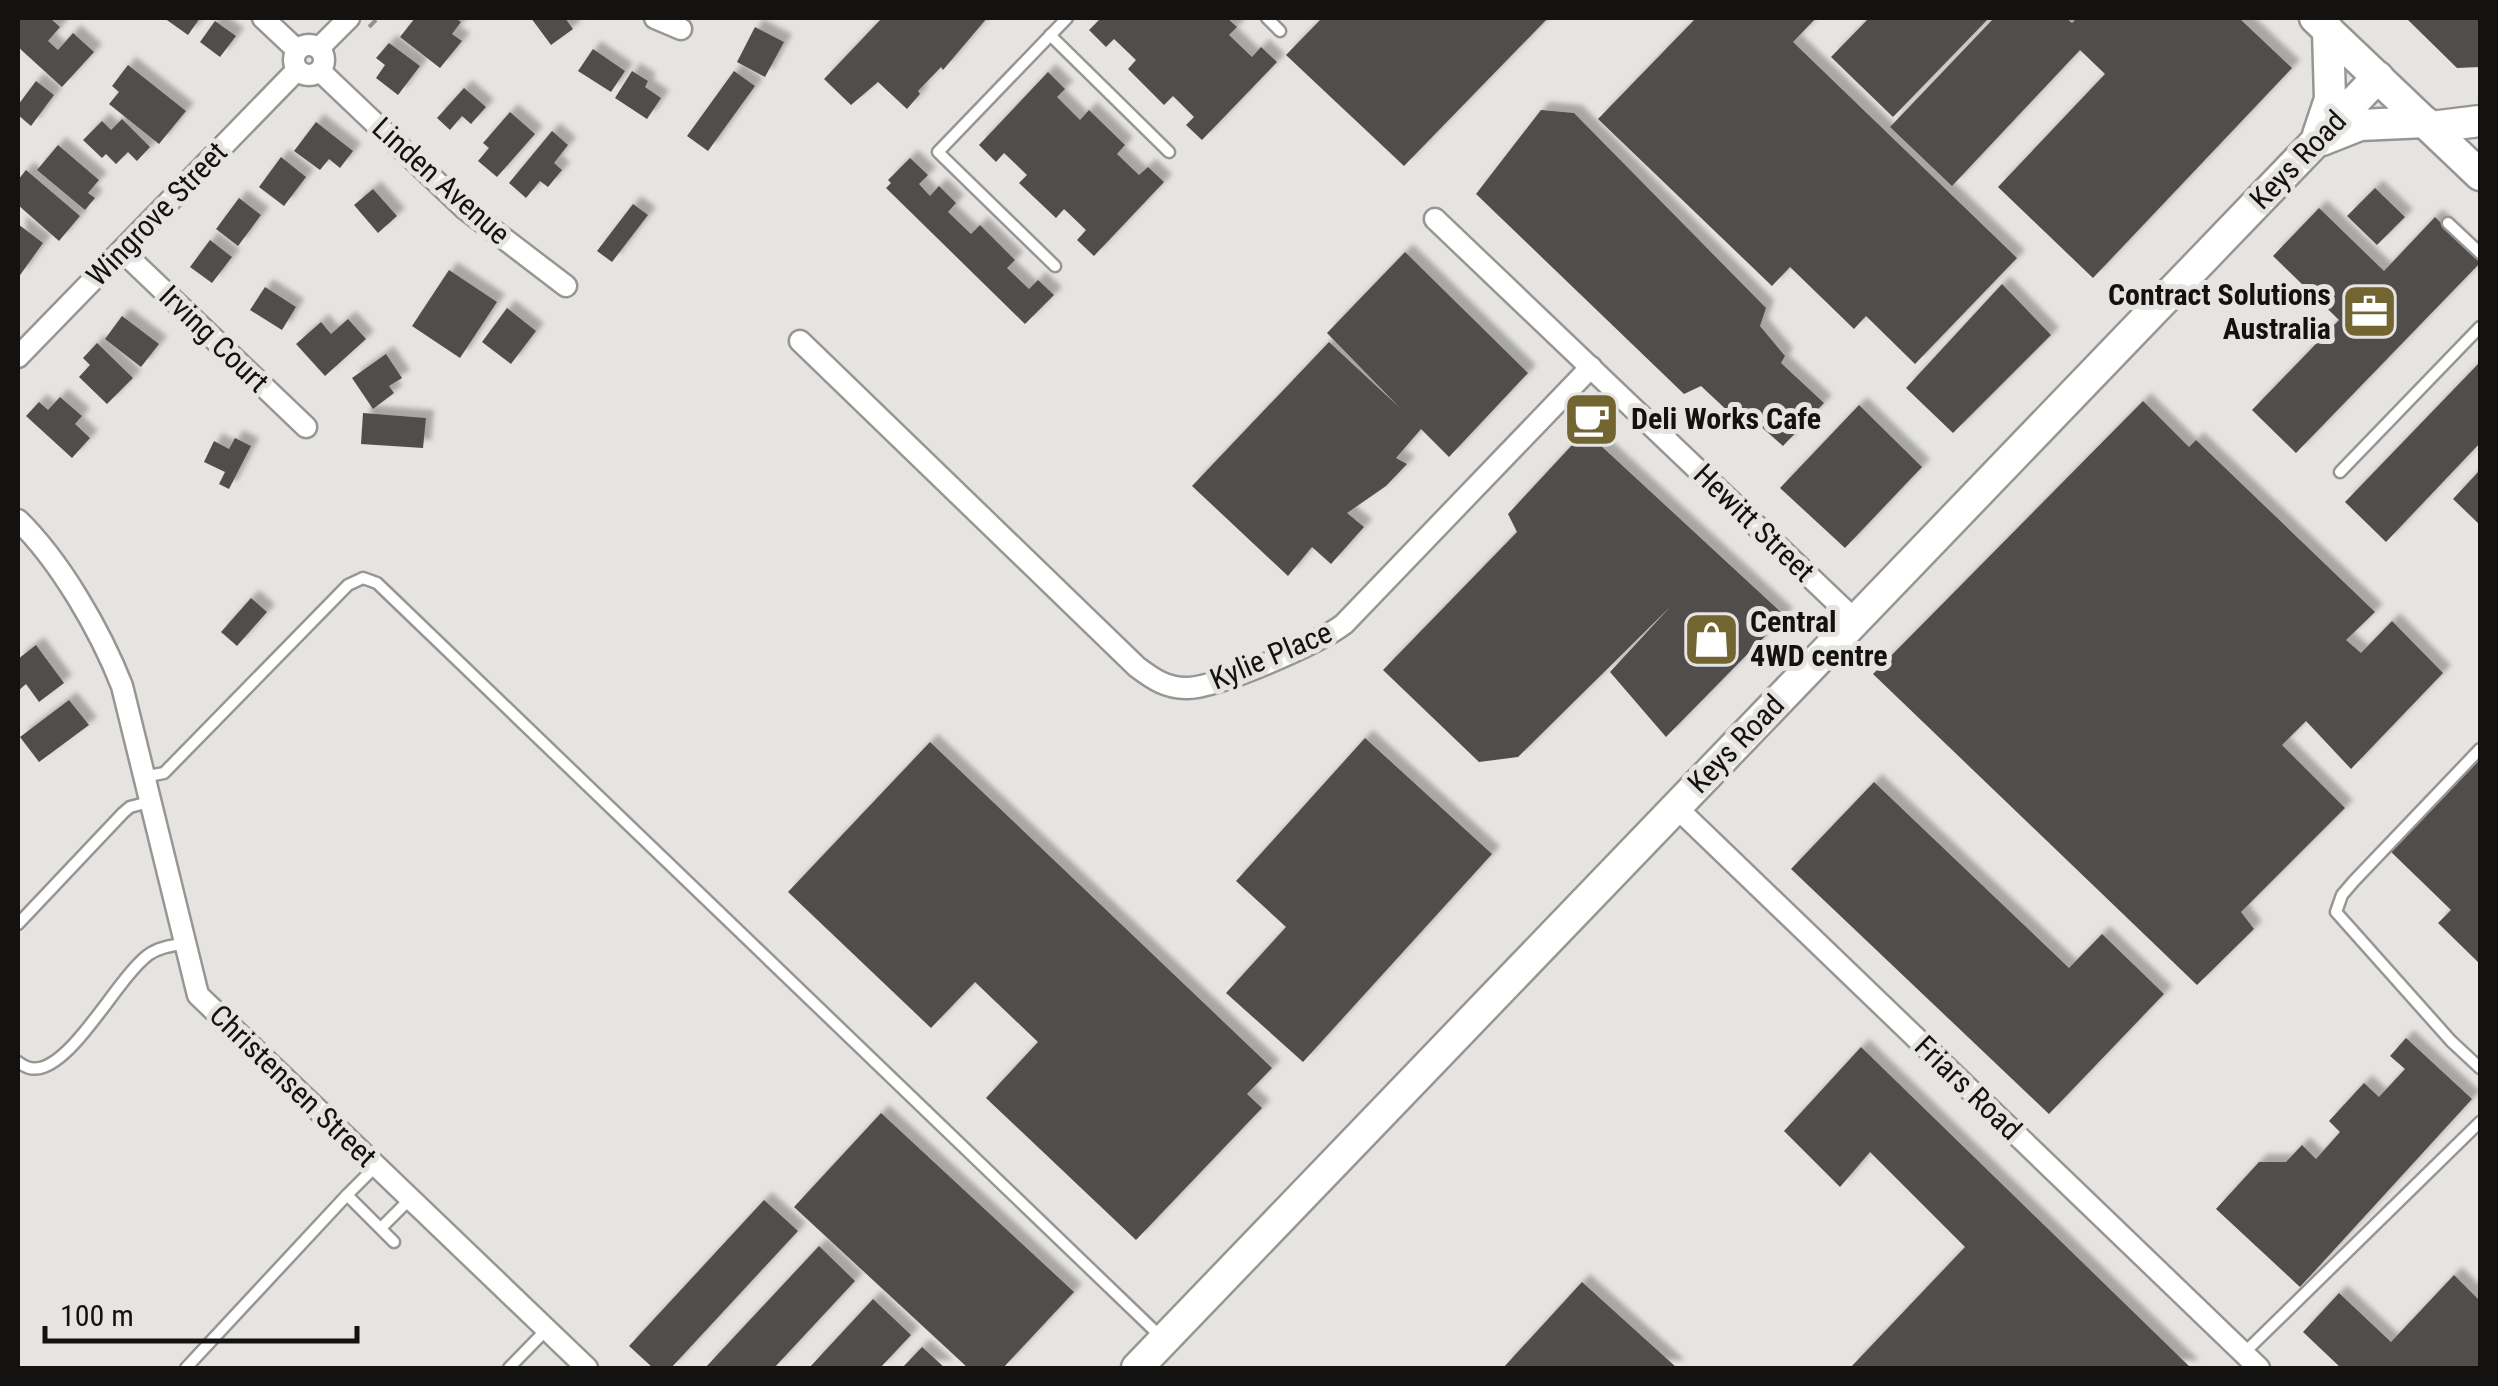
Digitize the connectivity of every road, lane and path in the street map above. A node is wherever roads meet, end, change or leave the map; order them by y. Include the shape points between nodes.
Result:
1 (263, 18) edge
2 (349, 18) edge
3 (655, 18) edge
4 (1068, 18) edge
5 (1267, 18) edge
6 (2322, 24) edge
7 (681, 28) dead end
8 (1280, 31) dead end
9 (1050, 35) junction
10 (304, 56) junction
11 (2378, 77) junction
12 (2480, 121) edge
13 (2428, 124) junction
14 (2314, 143) junction
15 (1169, 152) dead end
16 (2479, 170) edge
17 (1435, 219) dead end
18 (2448, 223) dead end
19 (122, 251) junction
20 (2480, 253) edge
21 (1055, 266) dead end
22 (566, 286) dead end
23 (2480, 327) edge
24 (800, 341) dead end
25 (18, 358) edge
26 (1591, 367) junction
27 (306, 427) dead end
28 (2340, 472) dead end
29 (18, 520) edge
30 (1855, 620) junction
31 (2480, 749) edge
32 (143, 777) junction
33 (150, 802) junction
34 (1676, 807) junction
35 (18, 924) edge
36 (185, 944) junction
37 (18, 1062) edge
38 (2480, 1068) edge
39 (2480, 1122) edge
40 (376, 1166) junction
41 (348, 1195) junction
42 (410, 1198) junction
43 (381, 1228) junction
44 (394, 1242) dead end
45 (546, 1329) junction
46 (1164, 1340) junction
47 (2251, 1361) edge
48 (186, 1368) edge
49 (509, 1368) edge
50 (588, 1368) edge
51 (1137, 1368) edge

1 - 10 street
2 - 10 street, Wingrove Street
3 - 7 street
4 - 9 lane
5 - 8 lane
6 - 11 street
6 - 14 street via 2330,99
9 - 15 lane
9 - 21 lane via 938,152
10 - 19 street, Wingrove Street
10 - 22 street, Linden Avenue via 324,57 320,71 464,208
11 - 13 street
11 - 14 street, Keys Road
12 - 13 street
13 - 14 street via 2360,126
13 - 16 street
14 - 30 street, Keys Road
17 - 26 street, Hewitt Street
18 - 20 lane
19 - 25 street, Wingrove Street
19 - 27 street, Irving Court
23 - 28 lane
24 - 26 street, Kylie Place via 1138,667 1155,681 1190,689 1319,640 1344,624
26 - 30 street, Hewitt Street
29 - 32 street, Christensen Street via 42,546 106,650 122,686
30 - 34 street, Keys Road
31 - 38 lane via 2354,880 2336,912
32 - 33 street, Christensen Street
32 - 46 lane via 164,773 348,584 363,578 377,583
33 - 35 lane via 123,813
33 - 36 street, Christensen Street
34 - 46 street, Keys Road
34 - 47 street, Friars Road
36 - 37 lane via 150,954 49,1064 32,1069
36 - 40 street, Christensen Street via 198,995
39 - 47 lane
40 - 41 lane
40 - 42 street, Christensen Street
41 - 43 lane
41 - 48 lane
42 - 43 lane
42 - 45 street, Christensen Street
43 - 44 lane
45 - 49 lane
45 - 50 street, Christensen Street
46 - 51 street, Keys Road

